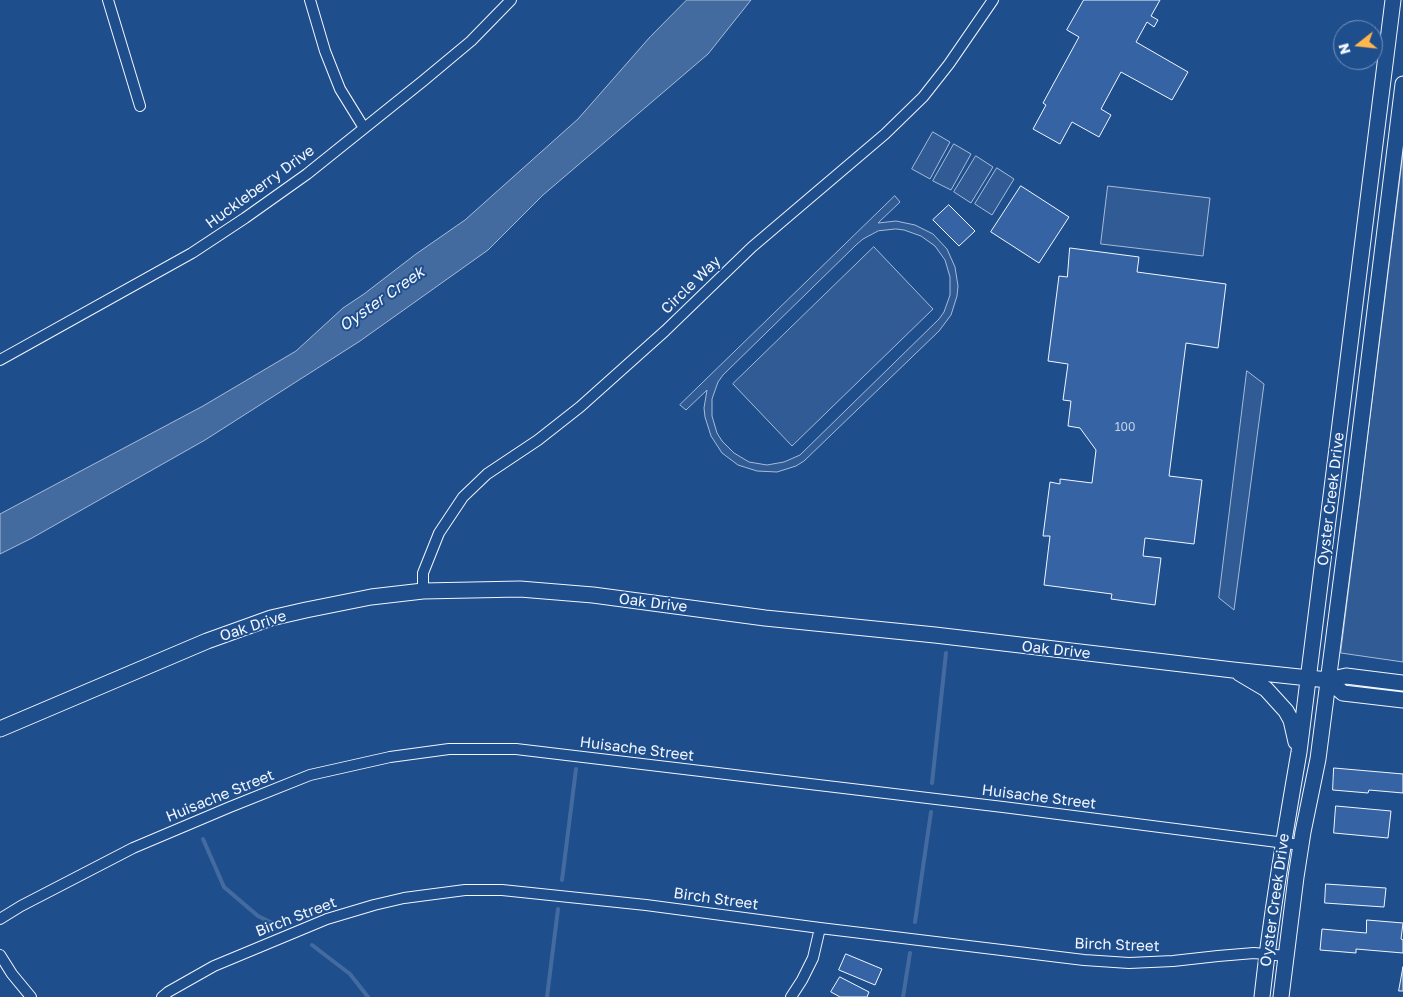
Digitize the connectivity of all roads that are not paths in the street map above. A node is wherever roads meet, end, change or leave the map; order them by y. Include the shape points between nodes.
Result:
1 (108, 0) edge
2 (310, 0) edge
3 (511, 0) edge
4 (994, 0) edge
5 (1393, 0) edge
6 (1403, 84) edge
7 (140, 106) dead end
8 (364, 128) junction
9 (1398, 162) edge
10 (1403, 179) edge
11 (0, 360) edge
12 (423, 591) junction
13 (1233, 670) junction
14 (1308, 678) junction
15 (1328, 680) junction
16 (1403, 683) edge
17 (1403, 700) edge
18 (0, 729) edge
19 (1299, 752) junction
20 (1283, 843) junction
21 (1301, 845) junction
22 (0, 919) edge
23 (820, 928) junction
24 (1266, 954) junction
25 (0, 955) edge
26 (1286, 956) junction
27 (31, 997) edge
28 (162, 997) edge
29 (791, 997) edge
30 (1262, 997) edge
31 (1281, 997) edge

1 - 7 street
2 - 8 street via 340,89
3 - 8 street, Huckleberry Drive via 464,46
4 - 12 street, Circle Way via 923,97 885,134 752,247 588,401 487,474 463,497 439,533 423,573
5 - 14 main road, Oyster Creek Drive
6 - 9 main road, Oyster Creek Drive
8 - 11 street, Huckleberry Drive via 307,174 192,253
9 - 10 main road
9 - 15 main road, Oyster Creek Drive
12 - 13 main road, Oak Drive via 520,589 593,595 765,618
12 - 18 main road, Oak Drive via 371,597 272,618 207,641
13 - 14 main road, Oak Drive
13 - 19 main road via 1266,689 1286,711
14 - 15 main road, Oak Drive
14 - 19 main road, Oyster Creek Drive
15 - 16 main road, Oak Drive via 1346,676
15 - 17 main road, Oak Drive via 1343,693
15 - 21 main road, Oyster Creek Drive via 1318,759
19 - 20 main road, Oyster Creek Drive
20 - 21 street, Huisache Street
20 - 22 street, Huisache Street via 516,749 449,749 390,757 310,775 133,848
20 - 24 main road, Oyster Creek Drive
21 - 26 main road, Oyster Creek Drive
23 - 24 street, Birch Street via 1129,963
23 - 28 street, Birch Street via 502,890 434,893 374,905 327,920 214,966
23 - 29 street via 813,958
24 - 26 street, Birch Street
24 - 30 main road, Oyster Creek Drive
25 - 27 street
26 - 31 main road, Oyster Creek Drive

